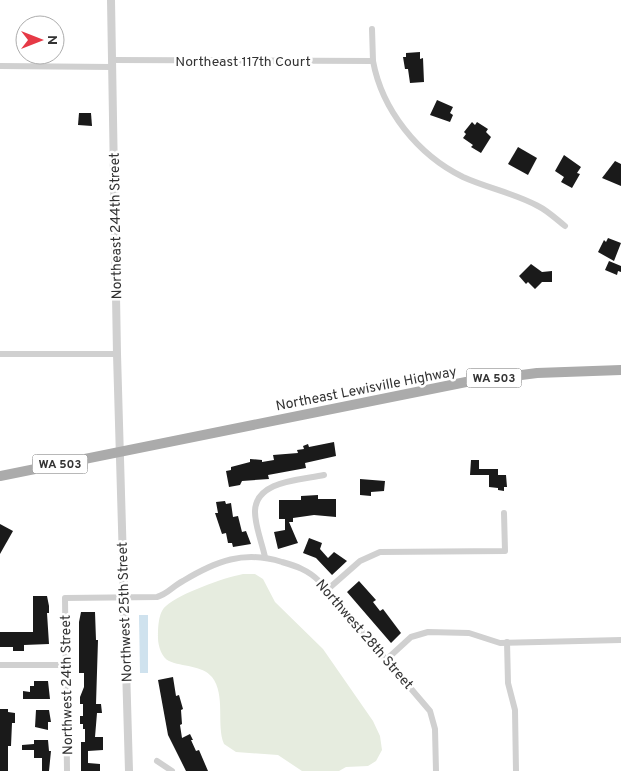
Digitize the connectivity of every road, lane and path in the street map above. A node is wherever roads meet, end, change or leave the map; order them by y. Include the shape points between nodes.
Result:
1 (111, 0) edge
2 (372, 29) dead end
3 (373, 61) junction
4 (112, 64) junction
5 (0, 66) edge
6 (565, 226) dead end
7 (0, 354) edge
8 (117, 354) junction
9 (621, 370) edge
10 (120, 453) junction
11 (324, 475) dead end
12 (0, 476) edge
13 (504, 513) dead end
14 (265, 557) junction
15 (327, 590) junction
16 (124, 597) junction
17 (65, 598) joint
18 (621, 640) edge
19 (507, 642) junction
20 (387, 659) junction
21 (0, 665) edge
22 (65, 665) junction
23 (156, 761) dead end
24 (67, 771) edge
25 (129, 771) edge
26 (172, 771) edge
27 (436, 771) edge
28 (516, 771) edge

1 - 4 street, Northeast 244th Street
2 - 3 street
3 - 4 street, Northeast 117th Court
3 - 6 street via 398,120 429,155 464,177 536,205
4 - 5 street, Northeast 117th Court
4 - 8 street, Northeast 244th Street
7 - 8 street
8 - 10 street, Northeast 244th Street
9 - 10 main road, Northeast Lewisville Highway / WA 503 via 562,371 489,378
10 - 12 main road, WA 503
10 - 16 street, Northwest 25th Street
11 - 14 street via 274,486 258,499 255,513
13 - 15 street via 505,551 380,552 360,561
14 - 15 street, Northwest 28th Street via 310,572
14 - 16 street, Northwest 28th Street via 231,559 186,579 162,595
15 - 20 street, Northwest 28th Street
16 - 17 street, Northwest 28th Street
16 - 25 street, Northwest 25th Street
17 - 22 street, Northwest 24th Street
18 - 19 street
19 - 20 street via 457,632 428,632 411,637
19 - 28 street via 508,683 515,710
20 - 27 street, Northwest 28th Street via 432,716
21 - 22 street
22 - 24 street, Northwest 24th Street
23 - 26 street

